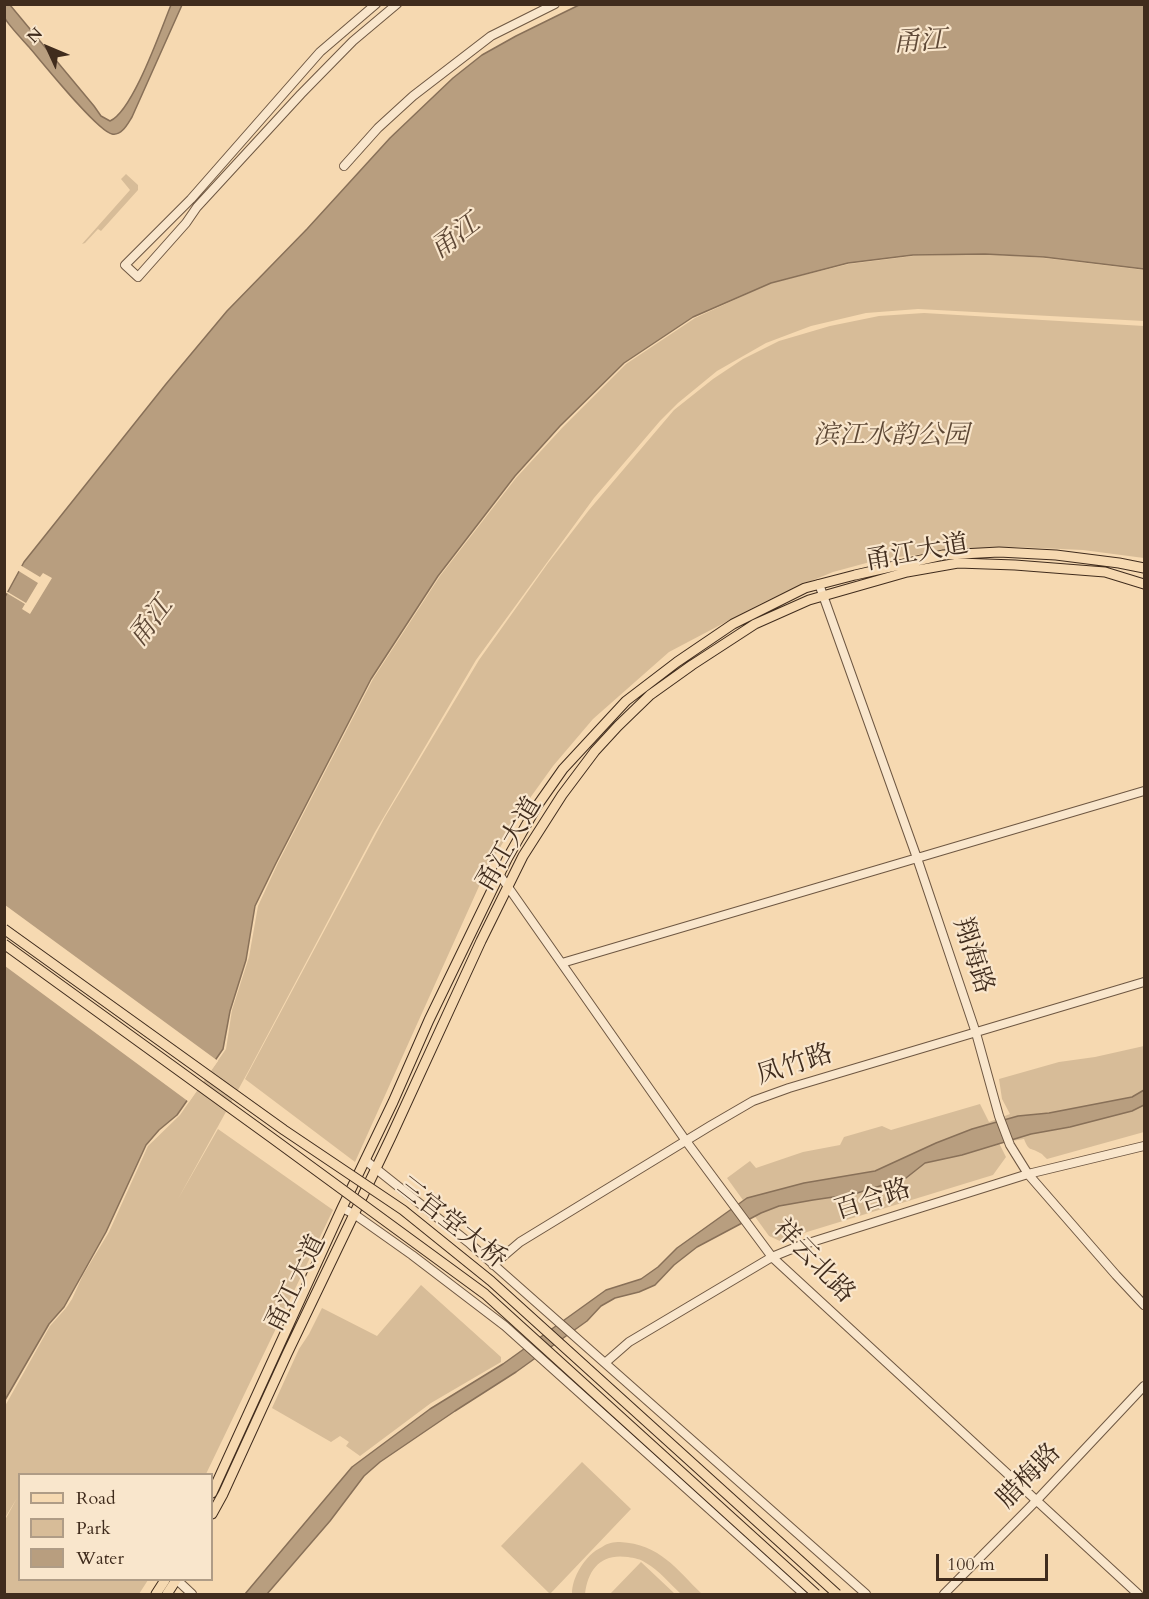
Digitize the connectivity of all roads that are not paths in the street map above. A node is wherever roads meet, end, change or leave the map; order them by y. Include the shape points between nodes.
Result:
1 (376, 4) edge
2 (397, 4) edge
3 (555, 4) edge
4 (344, 166) dead end
5 (1144, 568) edge
6 (819, 584) junction
7 (1144, 585) edge
8 (823, 596) junction
9 (1144, 790) edge
10 (917, 858) junction
11 (500, 874) junction
12 (508, 887) junction
13 (4, 929) edge
14 (4, 944) edge
15 (561, 963) junction
16 (1144, 982) edge
17 (976, 1033) junction
18 (686, 1141) junction
19 (1144, 1146) edge
20 (365, 1160) junction
21 (376, 1169) junction
22 (1028, 1174) junction
23 (342, 1208) junction
24 (354, 1214) junction
25 (772, 1257) junction
26 (493, 1264) junction
27 (1144, 1305) edge
28 (605, 1364) junction
29 (1144, 1386) edge
30 (213, 1491) edge
31 (1036, 1501) junction
32 (213, 1512) edge
33 (164, 1581) edge
34 (175, 1581) edge
35 (177, 1581) edge
36 (156, 1594) edge
37 (167, 1594) edge
38 (192, 1594) edge
39 (804, 1594) edge
40 (816, 1594) edge
41 (837, 1594) edge
42 (866, 1594) edge
43 (944, 1594) edge
44 (1138, 1594) edge

1 - 2 street via 320,52 191,199 125,265 138,277 301,94 353,41
3 - 4 street via 491,36 413,96
5 - 6 main road, 甬江大道 via 1056,555 999,552 943,555
6 - 8 street, 翔海路
6 - 11 main road, 甬江大道 via 733,624 626,701 563,769 537,806
7 - 8 main road, 甬江大道 via 1106,572 958,563 907,572
8 - 10 street, 翔海路
8 - 12 main road, 甬江大道 via 755,624 650,695 595,752 562,795
9 - 10 street
10 - 15 street
10 - 17 street, 翔海路
11 - 12 street, 祥云北路
11 - 20 main road, 甬江大道
12 - 15 street, 祥云北路
12 - 21 main road, 甬江大道
13 - 41 main road, 三官堂大桥, bridge via 284,1130 403,1210 491,1281
14 - 40 main road, 三官堂大桥, bridge via 485,1294
15 - 18 street, 祥云北路
16 - 17 street, 凤竹路
17 - 18 street, 凤竹路 via 753,1101
17 - 22 street, 翔海路 via 999,1116 1010,1145
18 - 25 street, 祥云北路
18 - 26 street, 凤竹路 via 520,1242
19 - 22 street, 百合路
20 - 21 street
20 - 23 main road, 甬江大道
21 - 24 main road, 甬江大道
21 - 26 street
22 - 25 street, 百合路
22 - 27 street, 翔海路
23 - 24 street
23 - 30 main road, 甬江大道
24 - 32 main road, 甬江大道
24 - 39 street via 505,1326
25 - 28 street, 百合路 via 629,1342
25 - 31 street, 祥云北路
26 - 28 street
28 - 42 street
29 - 31 street, 腊梅路
31 - 43 street, 腊梅路
31 - 44 street, 祥云北路
33 - 36 main road
34 - 37 main road
35 - 38 street

